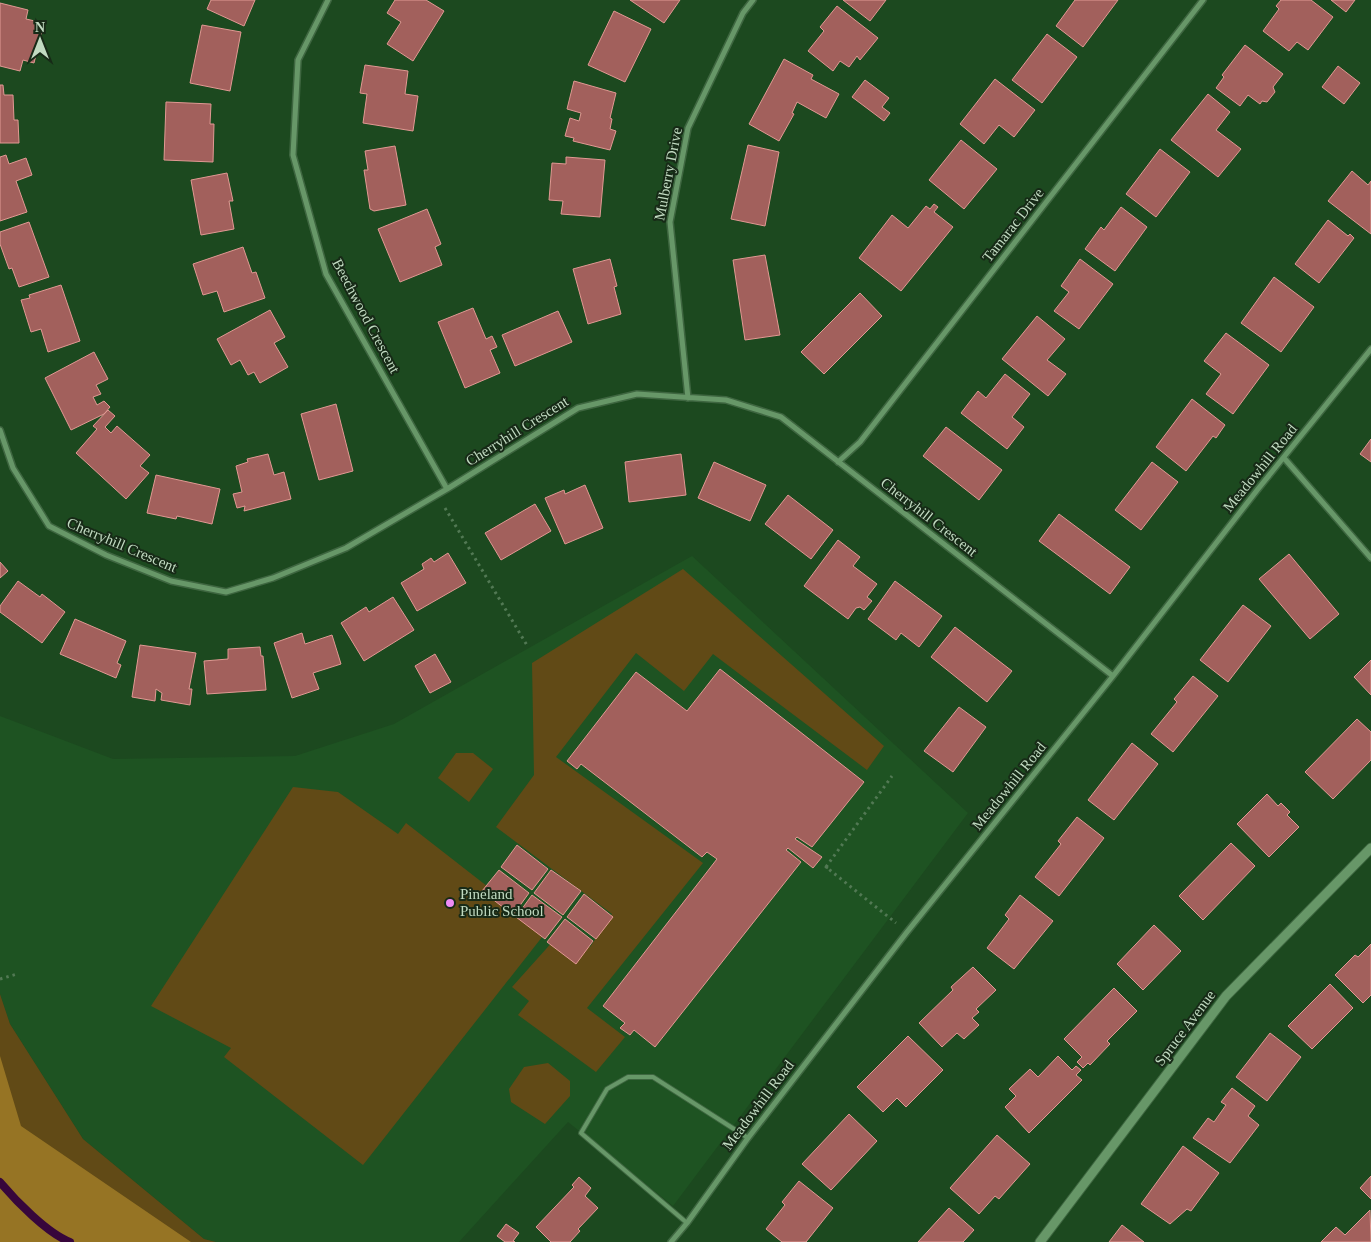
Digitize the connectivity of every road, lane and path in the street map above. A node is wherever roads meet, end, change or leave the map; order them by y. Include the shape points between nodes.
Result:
1 (328, 0) edge
2 (753, 0) edge
3 (1203, 0) edge
4 (1371, 349) edge
5 (688, 398) junction
6 (0, 430) edge
7 (1284, 458) junction
8 (838, 462) junction
9 (447, 489) junction
10 (437, 495) junction
11 (1371, 558) edge
12 (528, 647) dead end
13 (1113, 676) junction
14 (892, 776) dead end
15 (1371, 848) edge
16 (907, 932) junction
17 (17, 974) dead end
18 (0, 979) edge
19 (748, 1138) junction
20 (687, 1223) junction
21 (671, 1242) edge
22 (1040, 1242) edge

1 - 9 street, Beechwood Crescent via 298,60 293,155 326,274
2 - 5 street, Mulberry Drive via 743,13 688,128 670,222
3 - 8 street, Tamarac Drive via 860,442
4 - 7 street, Meadowhill Road
5 - 8 street, Cherryhill Crescent via 726,400 781,417
5 - 9 street, Cherryhill Crescent via 637,394 578,408
6 - 10 street, Cherryhill Crescent via 14,468 49,526 106,555 171,581 226,592 273,578 346,548
7 - 11 street
7 - 13 street, Meadowhill Road
8 - 13 street, Cherryhill Crescent
9 - 10 street, Cherryhill Crescent
10 - 12 path
13 - 16 street, Meadowhill Road
14 - 16 path via 827,868
15 - 22 street, Spruce Avenue via 1226,996
16 - 19 street, Meadowhill Road
17 - 18 path
19 - 20 street, Meadowhill Road
19 - 20 lane via 653,1077 628,1077 607,1089 581,1134
20 - 21 street, Meadowhill Road

